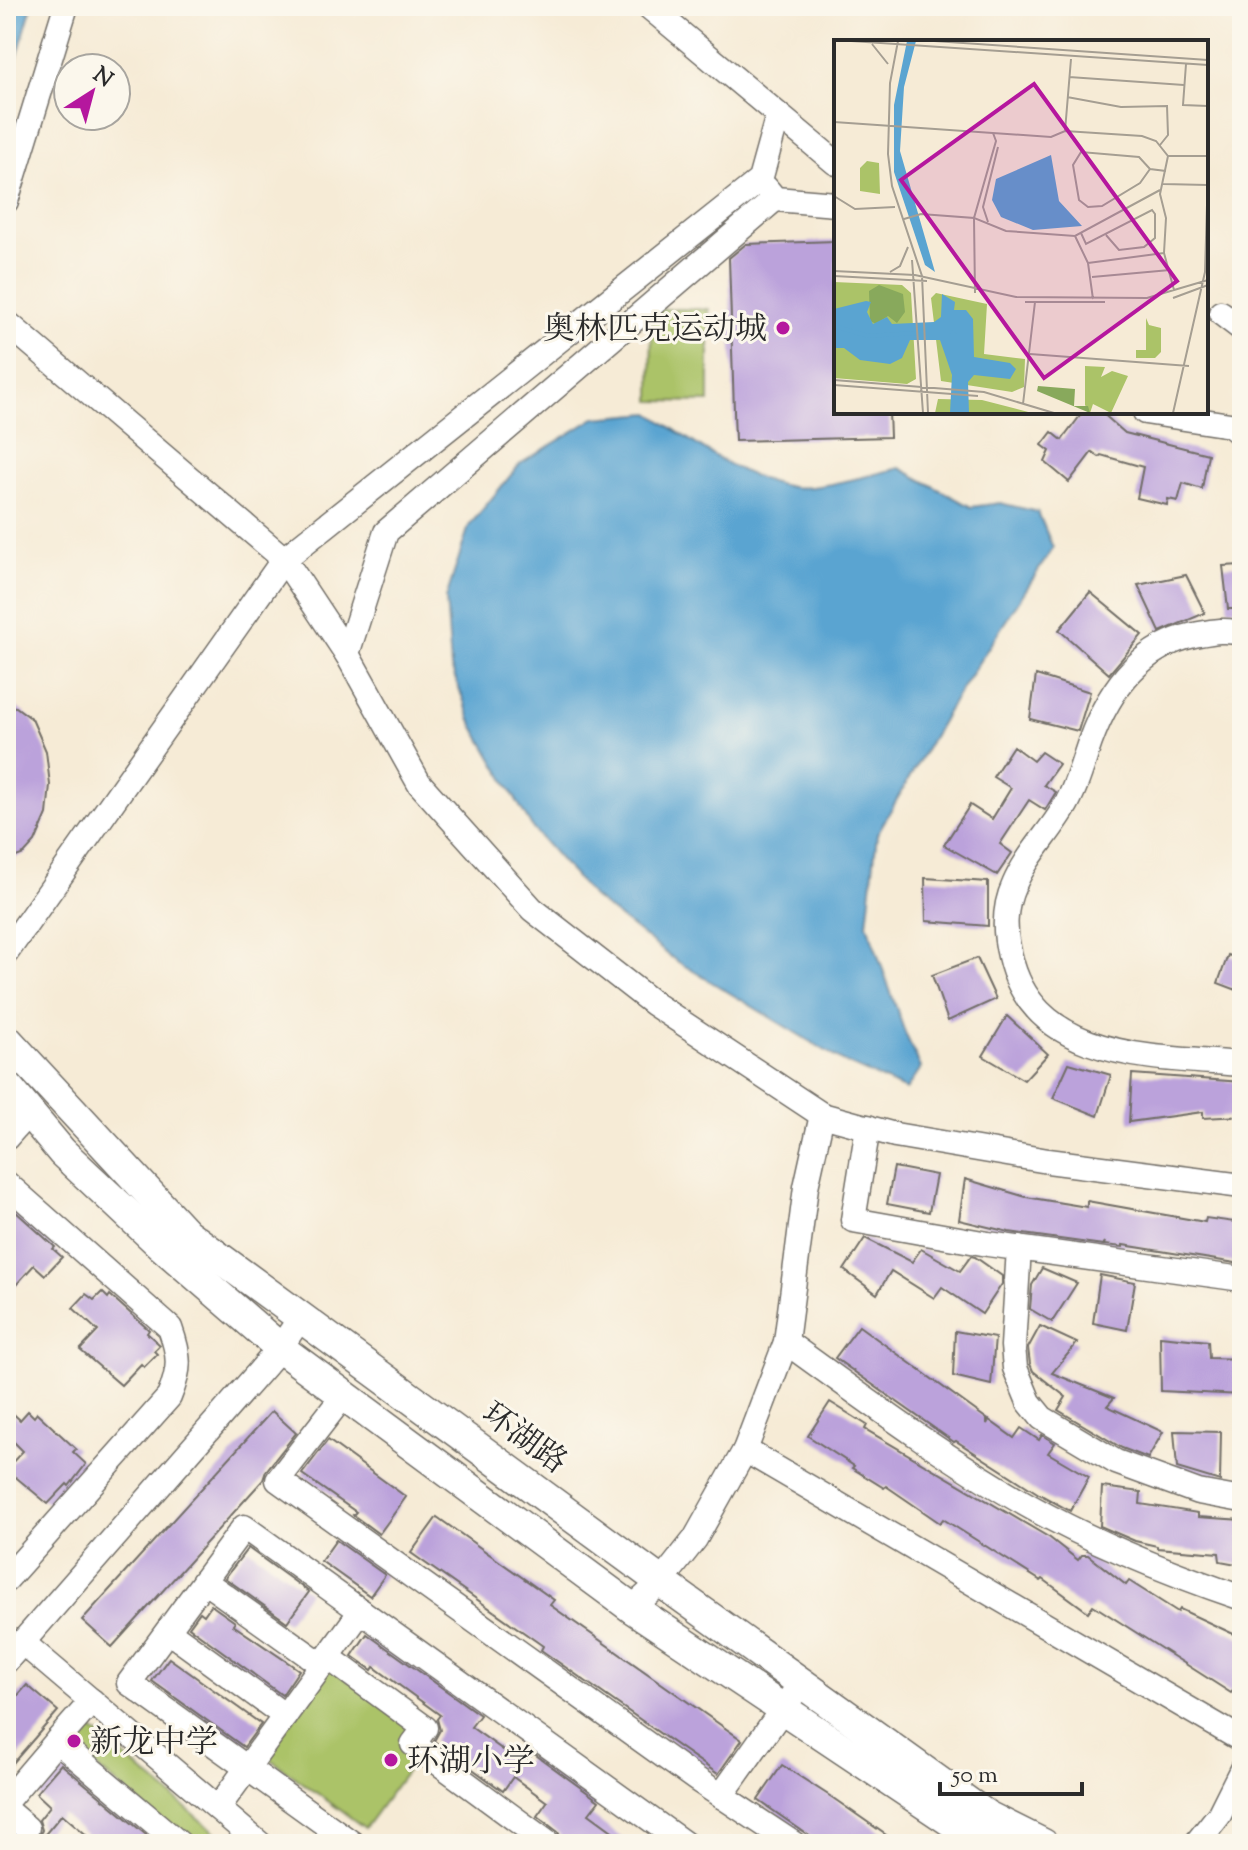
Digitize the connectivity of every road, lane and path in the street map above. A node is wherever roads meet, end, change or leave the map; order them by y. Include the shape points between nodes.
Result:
1 (66, 6) edge
2 (648, 6) edge
3 (778, 115) junction
4 (834, 161) edge
5 (767, 190) junction
6 (6, 201) edge
7 (834, 204) edge
8 (1221, 313) dead end
9 (6, 322) edge
10 (1242, 329) edge
11 (1162, 414) edge
12 (1238, 423) edge
13 (284, 559) junction
14 (1242, 634) edge
15 (347, 654) junction
16 (6, 953) edge
17 (6, 1039) edge
18 (1242, 1064) edge
19 (6, 1085) edge
20 (28, 1113) junction
21 (822, 1115) junction
22 (868, 1127) junction
23 (6, 1138) edge
24 (6, 1183) edge
25 (1242, 1186) edge
26 (1019, 1248) junction
27 (1242, 1279) edge
28 (301, 1317) junction
29 (786, 1342) junction
30 (280, 1348) junction
31 (344, 1395) junction
32 (745, 1450) junction
33 (1242, 1500) edge
34 (6, 1580) edge
35 (204, 1581) junction
36 (661, 1582) junction
37 (1242, 1598) edge
38 (632, 1608) junction
39 (361, 1611) junction
40 (168, 1631) junction
41 (22, 1642) junction
42 (6, 1661) edge
43 (325, 1661) junction
44 (801, 1683) junction
45 (92, 1701) junction
46 (782, 1709) junction
47 (285, 1716) junction
48 (1242, 1740) edge
49 (57, 1741) junction
50 (247, 1767) junction
51 (1242, 1769) edge
52 (721, 1796) junction
53 (6, 1801) edge
54 (218, 1808) junction
55 (6, 1810) edge
56 (957, 1825) edge
57 (27, 1828) dead end
58 (180, 1844) edge
59 (260, 1844) edge
60 (353, 1844) edge
61 (549, 1844) edge
62 (685, 1844) edge
63 (794, 1844) edge
64 (985, 1844) edge
65 (1043, 1844) edge
66 (1196, 1844) edge

1 - 6 street
2 - 3 street
3 - 4 street
3 - 5 street
5 - 7 street
5 - 13 street
5 - 15 street via 386,532
8 - 10 street
9 - 13 street
11 - 12 street
13 - 15 street
13 - 16 street
14 - 18 street via 1213,631 1183,638 1154,651 1128,673 1091,739 1072,794 1025,862 1005,913 1014,972 1055,1028 1126,1054
15 - 21 street via 419,783 532,909 654,1004
17 - 28 main road, 环湖路 via 186,1233
19 - 20 main road, 环湖路
20 - 23 street
20 - 30 main road, 环湖路 via 162,1246
21 - 22 street
21 - 29 street via 806,1187
22 - 25 street via 1048,1161
22 - 26 street via 853,1220
24 - 34 street via 170,1328 179,1354 169,1397
26 - 27 street
26 - 33 street via 1015,1368 1042,1418 1116,1462 1198,1492
28 - 30 street
28 - 36 main road, 环湖路
29 - 32 street
29 - 37 street via 908,1430 1029,1506 1118,1550
30 - 31 main road, 环湖路
30 - 41 street
31 - 38 main road, 环湖路
31 - 52 street via 278,1480
32 - 36 street via 695,1539
32 - 48 street
35 - 39 street via 244,1527
35 - 40 street
35 - 43 street
36 - 38 street
36 - 44 main road, 环湖路
38 - 46 main road, 环湖路
39 - 43 street
39 - 62 street
40 - 47 street
40 - 50 street via 129,1683
41 - 42 street
41 - 45 street
43 - 47 street
43 - 61 street via 425,1728 413,1744
44 - 46 street
44 - 56 main road, 环湖路
45 - 49 street
45 - 54 street
46 - 52 street
46 - 56 main road, 环湖路
47 - 50 street
49 - 53 street
49 - 58 street
50 - 54 street
50 - 60 street
51 - 66 street via 1219,1815
52 - 63 street
54 - 59 street
55 - 57 street
56 - 64 main road, 环湖路
56 - 65 main road, 环湖路 via 987,1816

